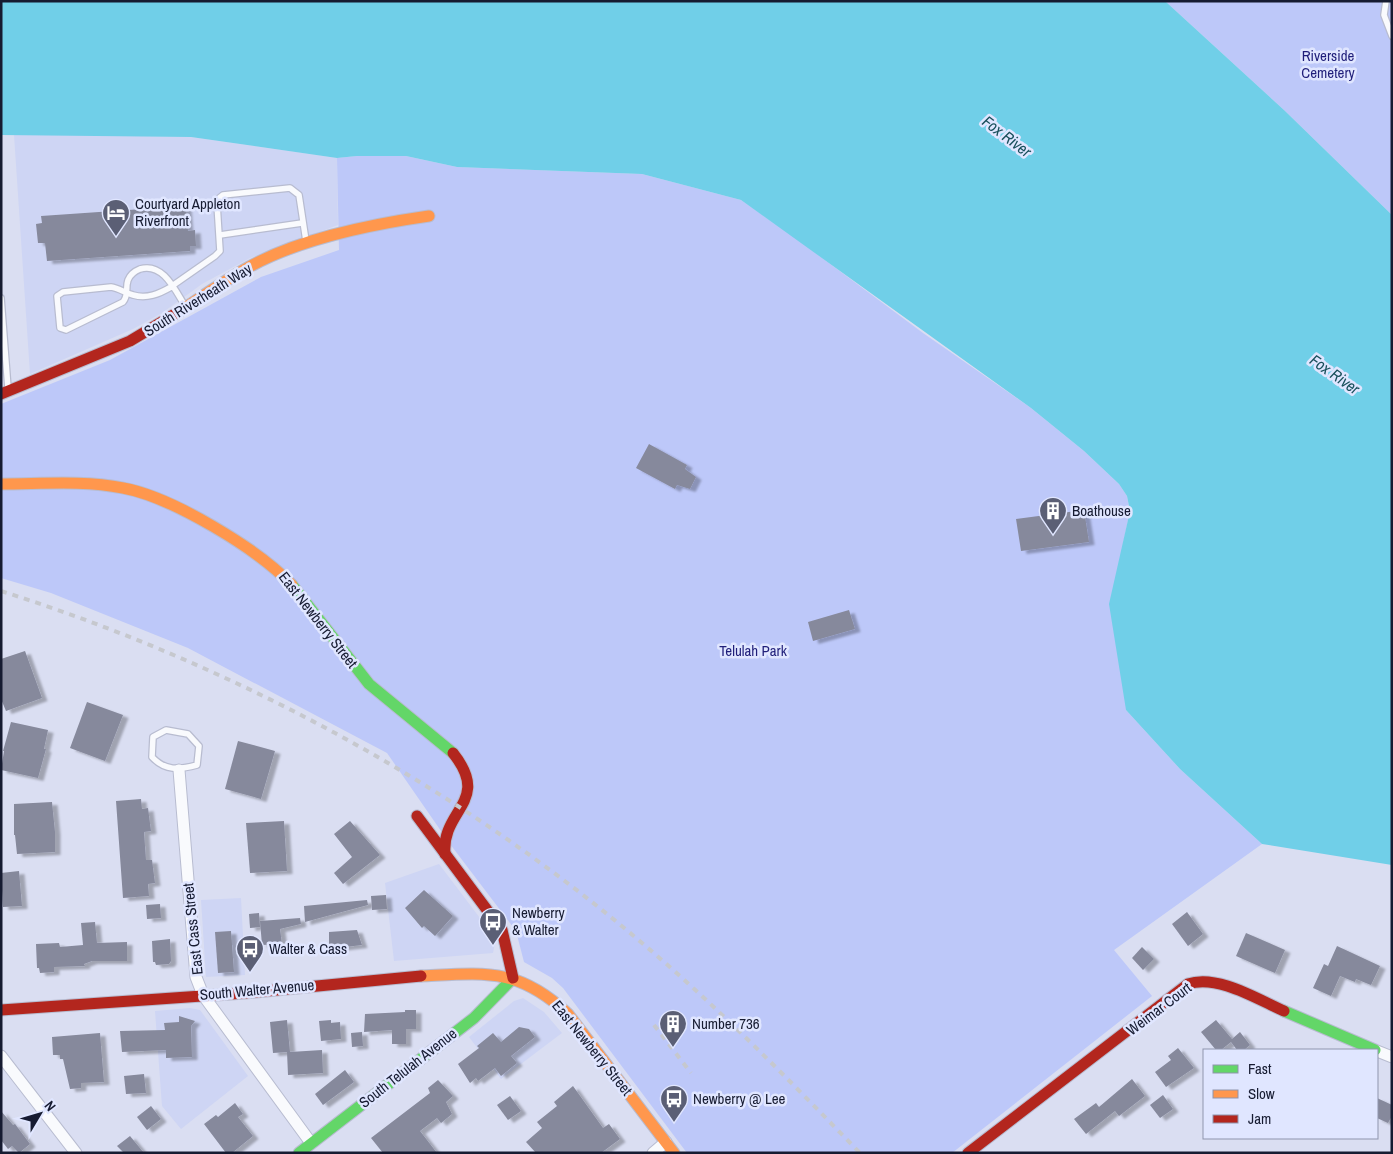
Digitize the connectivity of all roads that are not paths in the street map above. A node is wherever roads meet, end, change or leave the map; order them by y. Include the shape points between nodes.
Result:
1 (1384, 2) edge
2 (1392, 36) edge
3 (429, 216) dead end
4 (302, 224) junction
5 (220, 235) junction
6 (307, 243) junction
7 (172, 286) junction
8 (127, 293) junction
9 (1, 298) edge
10 (186, 308) junction
11 (5, 393) edge
12 (1, 484) edge
13 (179, 770) junction
14 (417, 816) dead end
15 (445, 854) junction
16 (512, 978) junction
17 (203, 996) junction
18 (1, 1010) edge
19 (1371, 1049) edge
20 (1378, 1052) edge
21 (1, 1056) edge
22 (1392, 1057) edge
23 (666, 1142) junction
24 (311, 1143) junction
25 (76, 1153) edge
26 (299, 1153) edge
27 (653, 1153) edge
28 (674, 1153) edge
29 (968, 1153) edge

1 - 2 lane via 1384,16
3 - 6 street, South Riverheath Way via 381,223
4 - 5 lane
4 - 5 lane via 298,195 290,188 223,195 217,204
4 - 6 lane
5 - 7 lane via 222,247 216,256
6 - 10 street, South Riverheath Way via 250,266
7 - 8 lane via 153,296
7 - 8 lane via 159,271 141,268 128,279
7 - 10 lane
8 - 8 lane via 111,286 59,294 60,328 66,330 123,302
9 - 11 lane
10 - 11 street, South Riverheath Way via 130,341
12 - 15 street, East Newberry Street via 74,483 140,491 253,550 278,570 302,595 366,680 462,764 468,782 466,802 446,832
13 - 13 lane via 197,765 199,746 188,734 166,730 153,737 152,757 160,766
13 - 17 street, East Cass Street via 196,977
14 - 15 street
15 - 16 street via 502,930
16 - 17 street, South Walter Avenue via 477,973 395,976
16 - 23 street, East Newberry Street via 548,995 568,1014
16 - 24 street, South Telulah Avenue via 491,1004 474,1018
17 - 18 street, South Walter Avenue
17 - 24 street, East Cass Street
19 - 29 street, Weimar Court via 1216,982 1197,981 1188,984
20 - 22 street, Weimar Court
21 - 25 street
23 - 27 street
23 - 28 street, East Newberry Street
24 - 26 street, South Telulah Avenue

